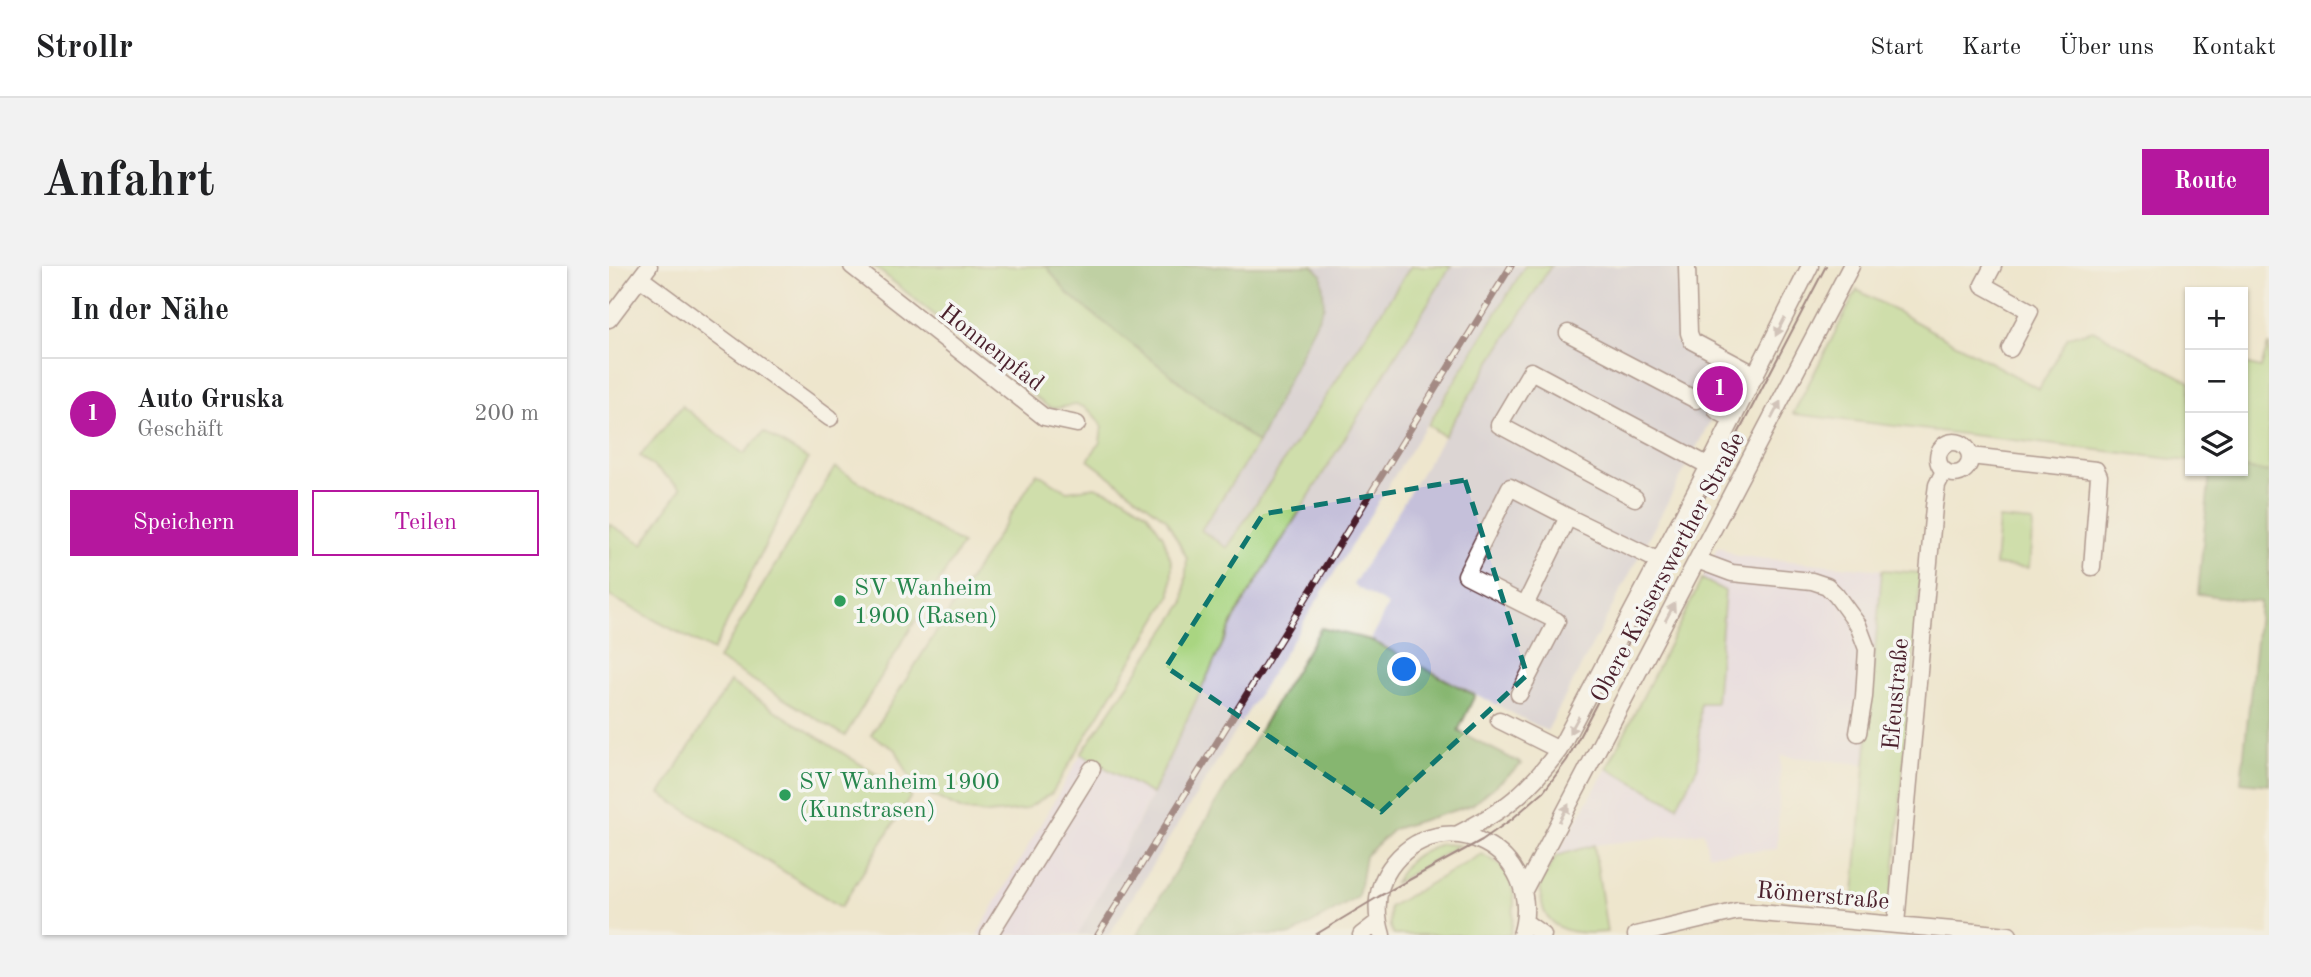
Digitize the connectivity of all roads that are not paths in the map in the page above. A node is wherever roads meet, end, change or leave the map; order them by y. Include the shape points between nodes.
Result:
1 (852, 266) edge
2 (1687, 266) edge
3 (1810, 266) edge
4 (1851, 266) edge
5 (1993, 266) edge
6 (644, 270) edge
7 (609, 319) edge
8 (1567, 333) dead end
9 (2010, 349) dead end
10 (1756, 375) junction
11 (1696, 400) dead end
12 (1717, 411) dead end
13 (830, 418) dead end
14 (1733, 419) junction
15 (1076, 424) dead end
16 (1970, 456) junction
17 (1709, 466) junction
18 (1944, 471) junction
19 (1635, 498) dead end
20 (1568, 517) junction
21 (1697, 560) junction
22 (1660, 561) junction
23 (2092, 567) dead end
24 (1525, 605) junction
25 (1519, 694) dead end
26 (1499, 720) dead end
27 (1858, 733) dead end
28 (1559, 750) junction
29 (1092, 769) dead end
30 (1458, 834) junction
31 (1524, 890) junction
32 (1833, 918) junction
33 (1896, 924) junction
34 (1523, 928) edge
35 (1380, 929) edge
36 (1642, 934) edge
37 (989, 935) edge
38 (1361, 935) edge
39 (1543, 935) edge
40 (1832, 935) edge
41 (2009, 935) edge

1 - 15 street, Honnenpfad via 1044,417
2 - 10 street via 1692,341
3 -> 10 street, Obere Kaiserswerther Straße
21 -> 4 street, Obere Kaiserswerther Straße
5 - 9 street via 1983,285 2030,311
6 - 7 street
6 - 13 street
8 - 11 street
10 - 14 street, Obere Kaiserswerther Straße
12 - 14 street
14 - 17 street, Obere Kaiserswerther Straße
16 - 18 street via 1959,473
16 - 18 street, Efeustraße via 1961,444 1946,444 1938,457
16 - 23 street, Efeustraße via 2096,470
17 - 19 street via 1531,371 1499,425
17 - 22 street, Obere Kaiserswerther Straße
18 - 33 street, Efeustraße via 1934,507
20 - 22 street
20 - 24 street
20 - 24 street via 1510,487 1466,575
21 - 27 street via 1732,573 1812,581 1836,595 1858,625 1867,649
31 -> 21 street, Obere Kaiserswerther Straße
22 -> 28 street, Obere Kaiserswerther Straße
24 - 25 street via 1557,621
26 - 28 street
28 - 30 street, Obere Kaiserswerther Straße via 1538,779 1508,806
29 - 37 street
30 - 31 street via 1482,841 1504,856
30 - 35 street via 1415,844 1397,858 1378,897
31 - 34 street
32 - 33 street, Römerstraße
32 - 36 street, Römerstraße via 1738,911
32 - 40 street
33 - 41 street, Römerstraße
34 - 39 street
35 - 38 street

